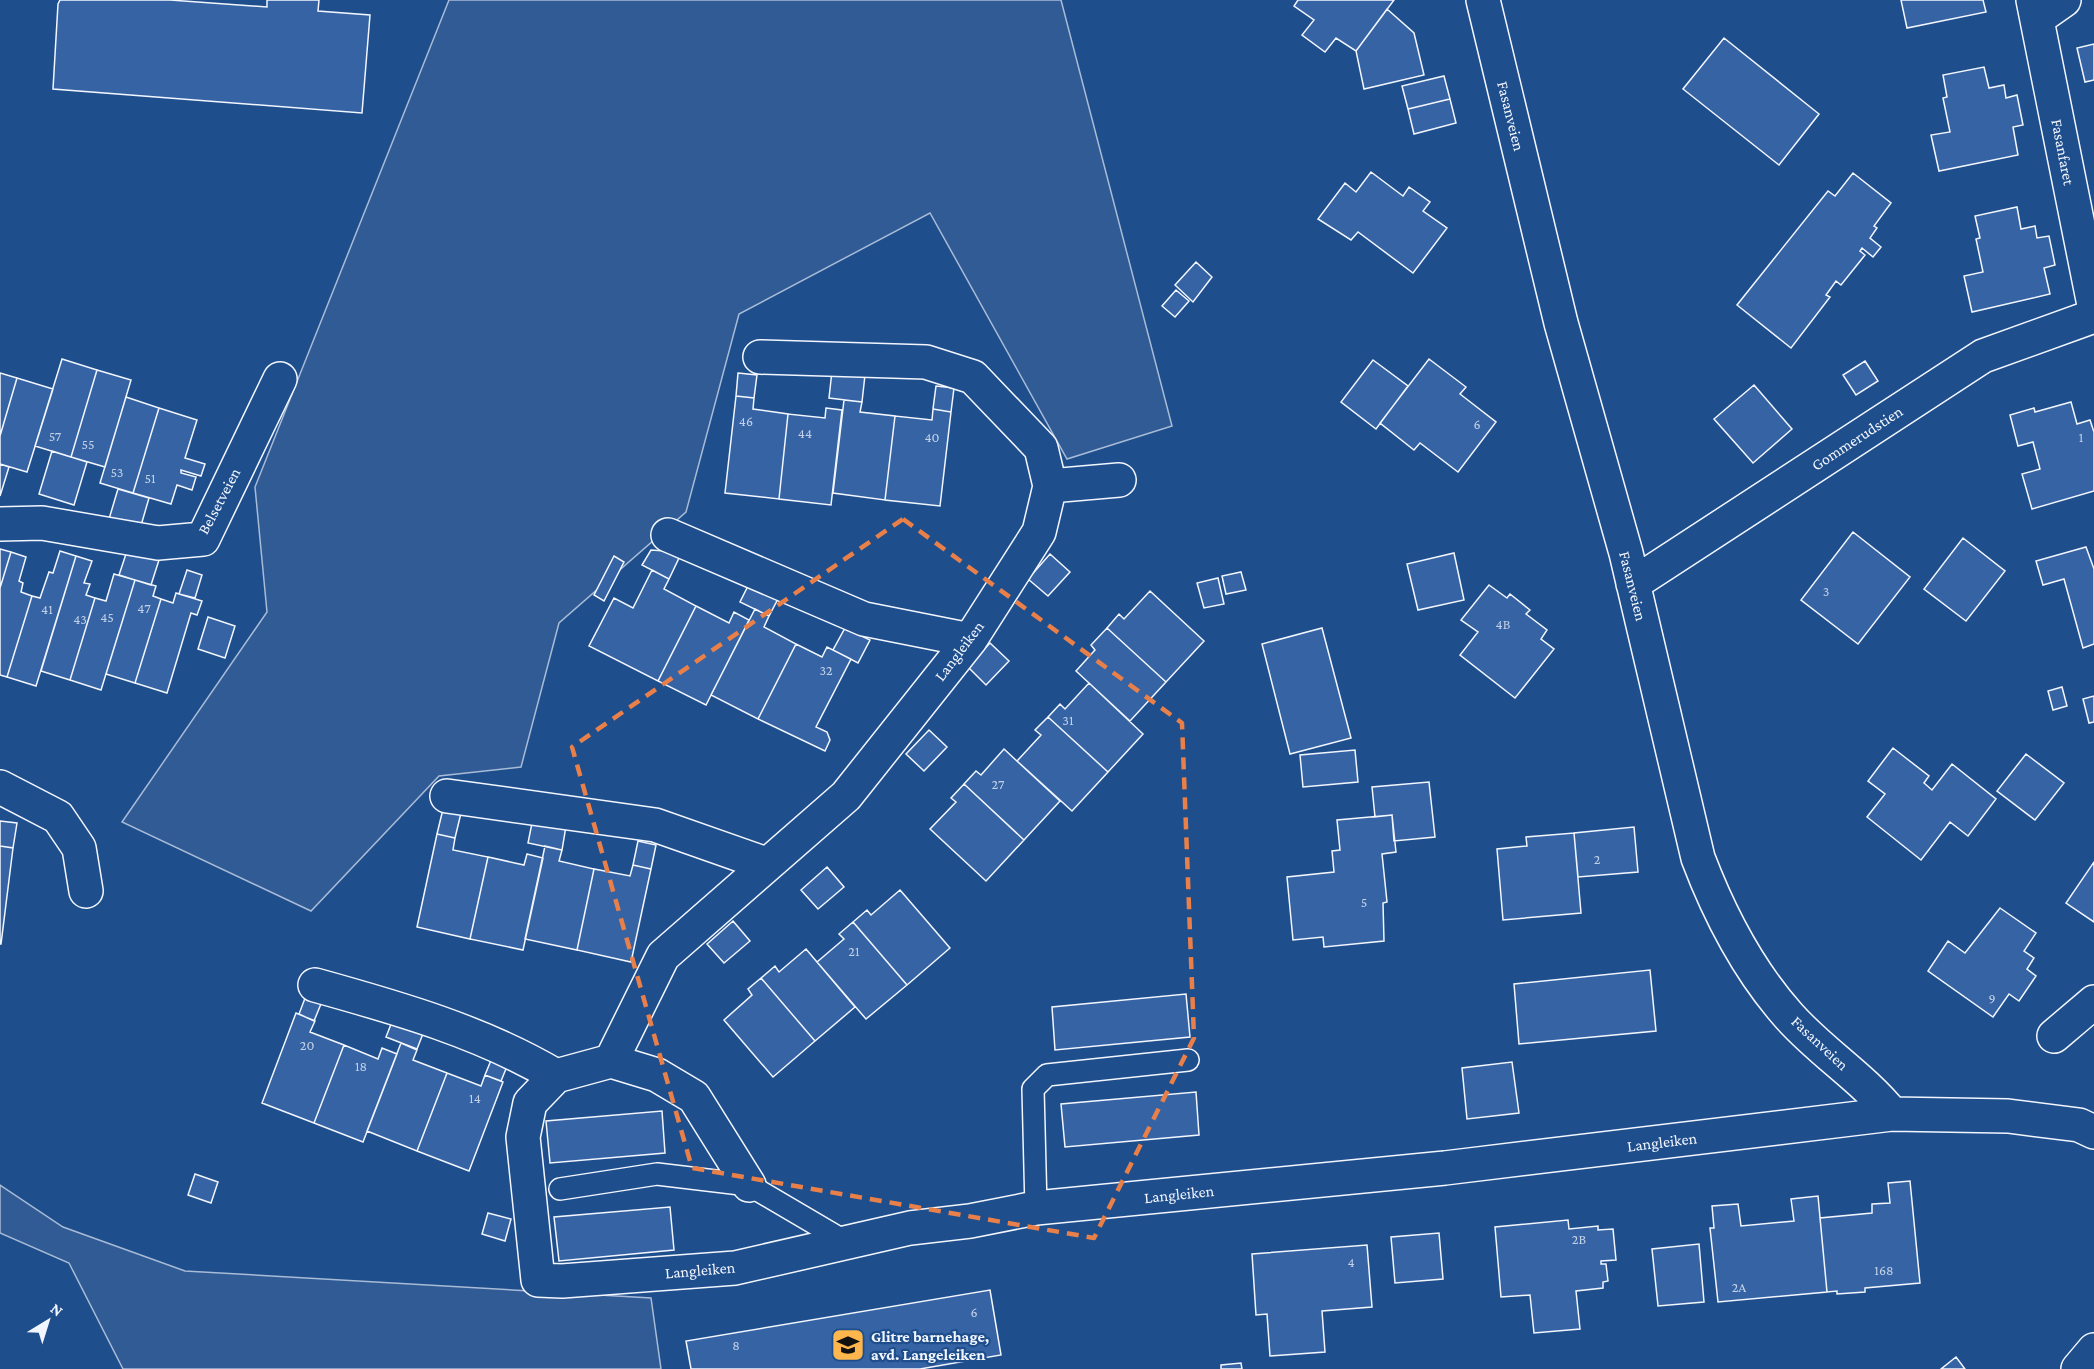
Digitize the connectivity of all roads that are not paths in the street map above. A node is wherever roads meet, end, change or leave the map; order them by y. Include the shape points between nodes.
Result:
1 (1483, 0) edge
2 (2064, 0) edge
3 (2035, 9) edge
4 (2094, 305) edge
5 (2094, 316) edge
6 (760, 357) dead end
7 (280, 379) dead end
8 (1119, 480) dead end
9 (1050, 486) junction
10 (0, 524) edge
11 (668, 535) dead end
12 (1633, 584) junction
13 (970, 640) junction
14 (0, 787) edge
15 (447, 796) dead end
16 (766, 864) junction
17 (86, 891) dead end
18 (315, 985) dead end
19 (2094, 1002) edge
20 (2054, 1035) dead end
21 (1188, 1060) dead end
22 (611, 1061) junction
23 (556, 1076) junction
24 (1892, 1114) junction
25 (2094, 1132) edge
26 (749, 1185) junction
27 (560, 1188) dead end
28 (1036, 1208) junction
29 (846, 1242) junction
30 (2094, 1350) edge
31 (2078, 1369) edge

1 - 12 street, Fasanveien via 1561,323
2 - 3 street
3 - 4 street, Fasanfaret
5 - 12 street, Gommerudstien via 1983,356
6 - 9 street, Langleiken via 926,362 973,377 1041,448
7 - 10 street, Belsetveien via 203,539 158,543 42,523
8 - 9 street
9 - 13 street, Langleiken via 1039,532
11 - 13 street via 864,619
12 - 24 street, Fasanveien via 1698,858 1716,907 1750,965 1790,1017 1874,1092
13 - 16 street, Langleiken via 846,796
14 - 17 street via 58,817 79,848
15 - 16 street via 655,825
16 - 22 street, Langleiken via 663,956
18 - 23 street via 423,1016 529,1060
19 - 20 street
21 - 28 lane via 1047,1076 1033,1089
22 - 23 street
22 - 26 street via 657,1075 694,1097
23 - 29 street, Langleiken via 530,1103 523,1137 538,1280 735,1268
24 - 25 street, Langleiken via 2008,1116 2079,1125
24 - 28 street, Langleiken via 1445,1168
26 - 27 lane via 657,1174
26 - 29 lane
28 - 29 street, Langleiken
30 - 31 street

